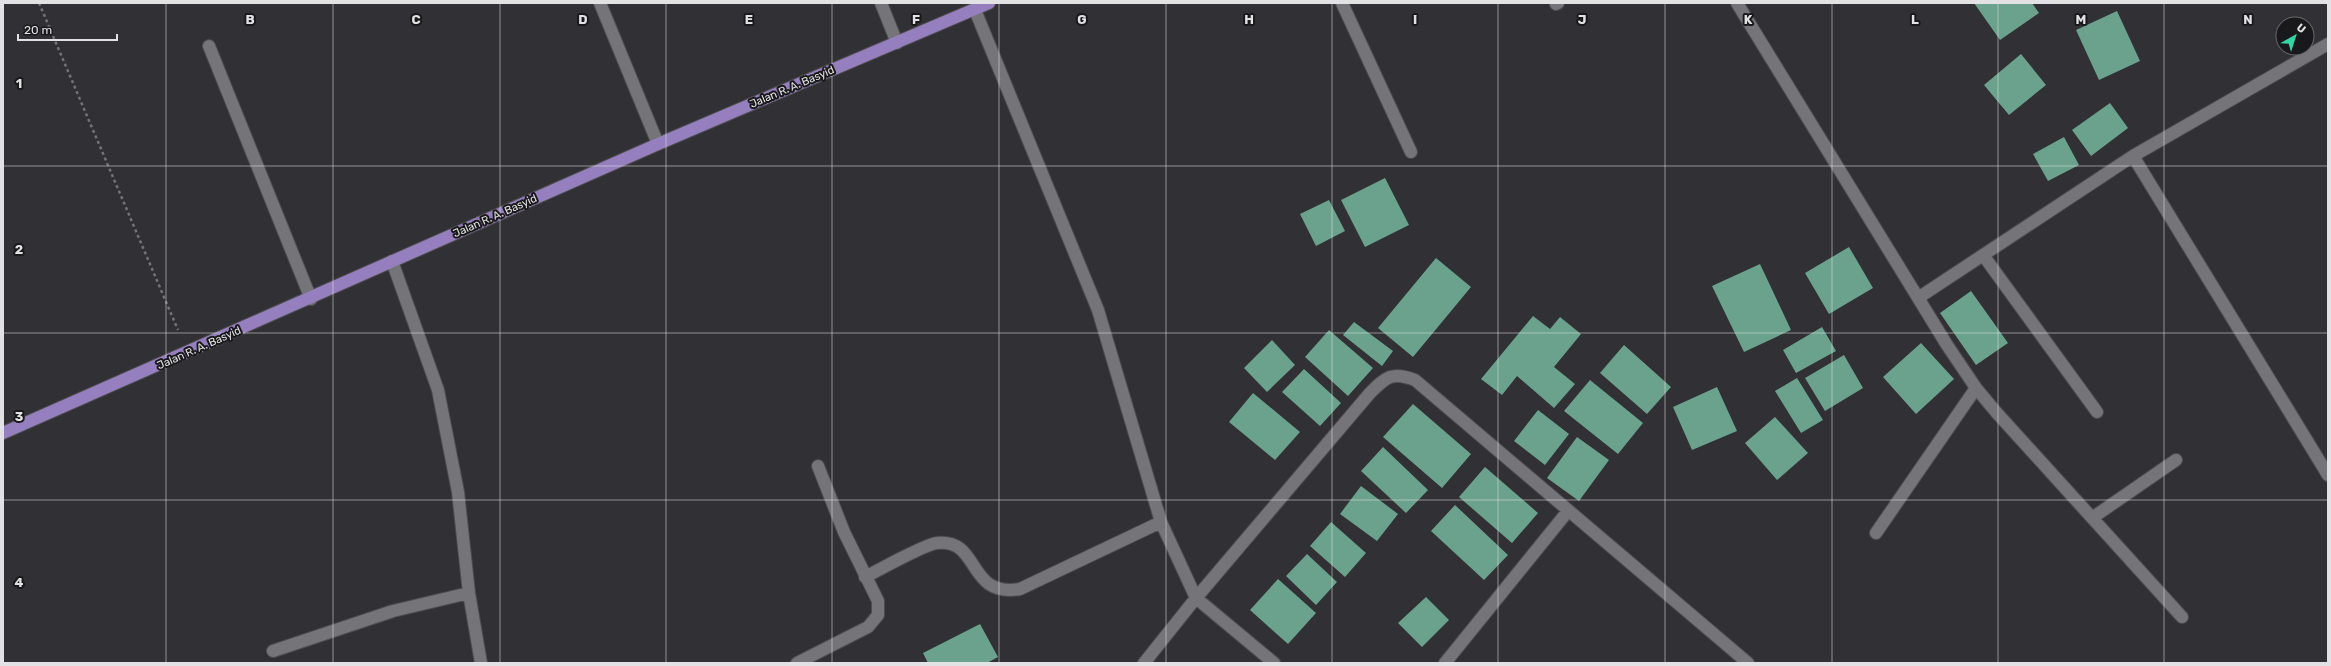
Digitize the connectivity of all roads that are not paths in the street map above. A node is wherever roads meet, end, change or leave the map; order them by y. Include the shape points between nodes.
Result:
1 (600, 3) edge
2 (881, 3) edge
3 (989, 3) edge
4 (1342, 3) edge
5 (1737, 3) edge
6 (975, 10) junction
7 (897, 43) junction
8 (2328, 44) edge
9 (209, 46) dead end
10 (658, 144) junction
11 (1411, 152) dead end
12 (2133, 156) junction
13 (1983, 255) junction
14 (392, 261) junction
15 (1918, 298) junction
16 (311, 299) junction
17 (1976, 388) junction
18 (2096, 412) dead end
19 (3, 433) edge
20 (2176, 460) dead end
21 (818, 466) dead end
22 (2328, 474) edge
23 (1568, 511) junction
24 (2092, 518) junction
25 (1161, 522) junction
26 (1876, 533) dead end
27 (865, 577) junction
28 (469, 593) junction
29 (1196, 598) junction
30 (2182, 617) dead end
31 (273, 651) dead end
32 (481, 663) edge
33 (797, 663) edge
34 (1144, 663) edge
35 (1274, 663) edge
36 (1446, 663) edge
37 (1748, 663) edge

1 - 10 street
2 - 7 street
3 - 6 main road, Jalan R. A. Basyid
4 - 11 street
5 - 15 street
6 - 7 main road, Jalan R. A. Basyid
6 - 25 street via 1098,310
7 - 10 main road, Jalan R. A. Basyid
8 - 12 street
9 - 16 street
10 - 14 main road, Jalan R. A. Basyid
12 - 13 street
12 - 22 street
13 - 15 street
13 - 18 street
14 - 16 main road, Jalan R. A. Basyid
14 - 28 street via 438,390 458,492
15 - 17 street
16 - 19 main road, Jalan R. A. Basyid
17 - 24 street
17 - 26 street
20 - 24 street
21 - 27 street
23 - 29 street via 1415,380 1402,375 1386,378 1370,392
23 - 36 street
23 - 37 street
24 - 30 street
25 - 27 street via 1020,589 1007,592 994,588 982,579 960,548 949,543 935,543
25 - 29 street
27 - 33 street via 878,601 878,615 868,627
28 - 31 street via 393,611
28 - 32 street
29 - 34 street
29 - 35 street

